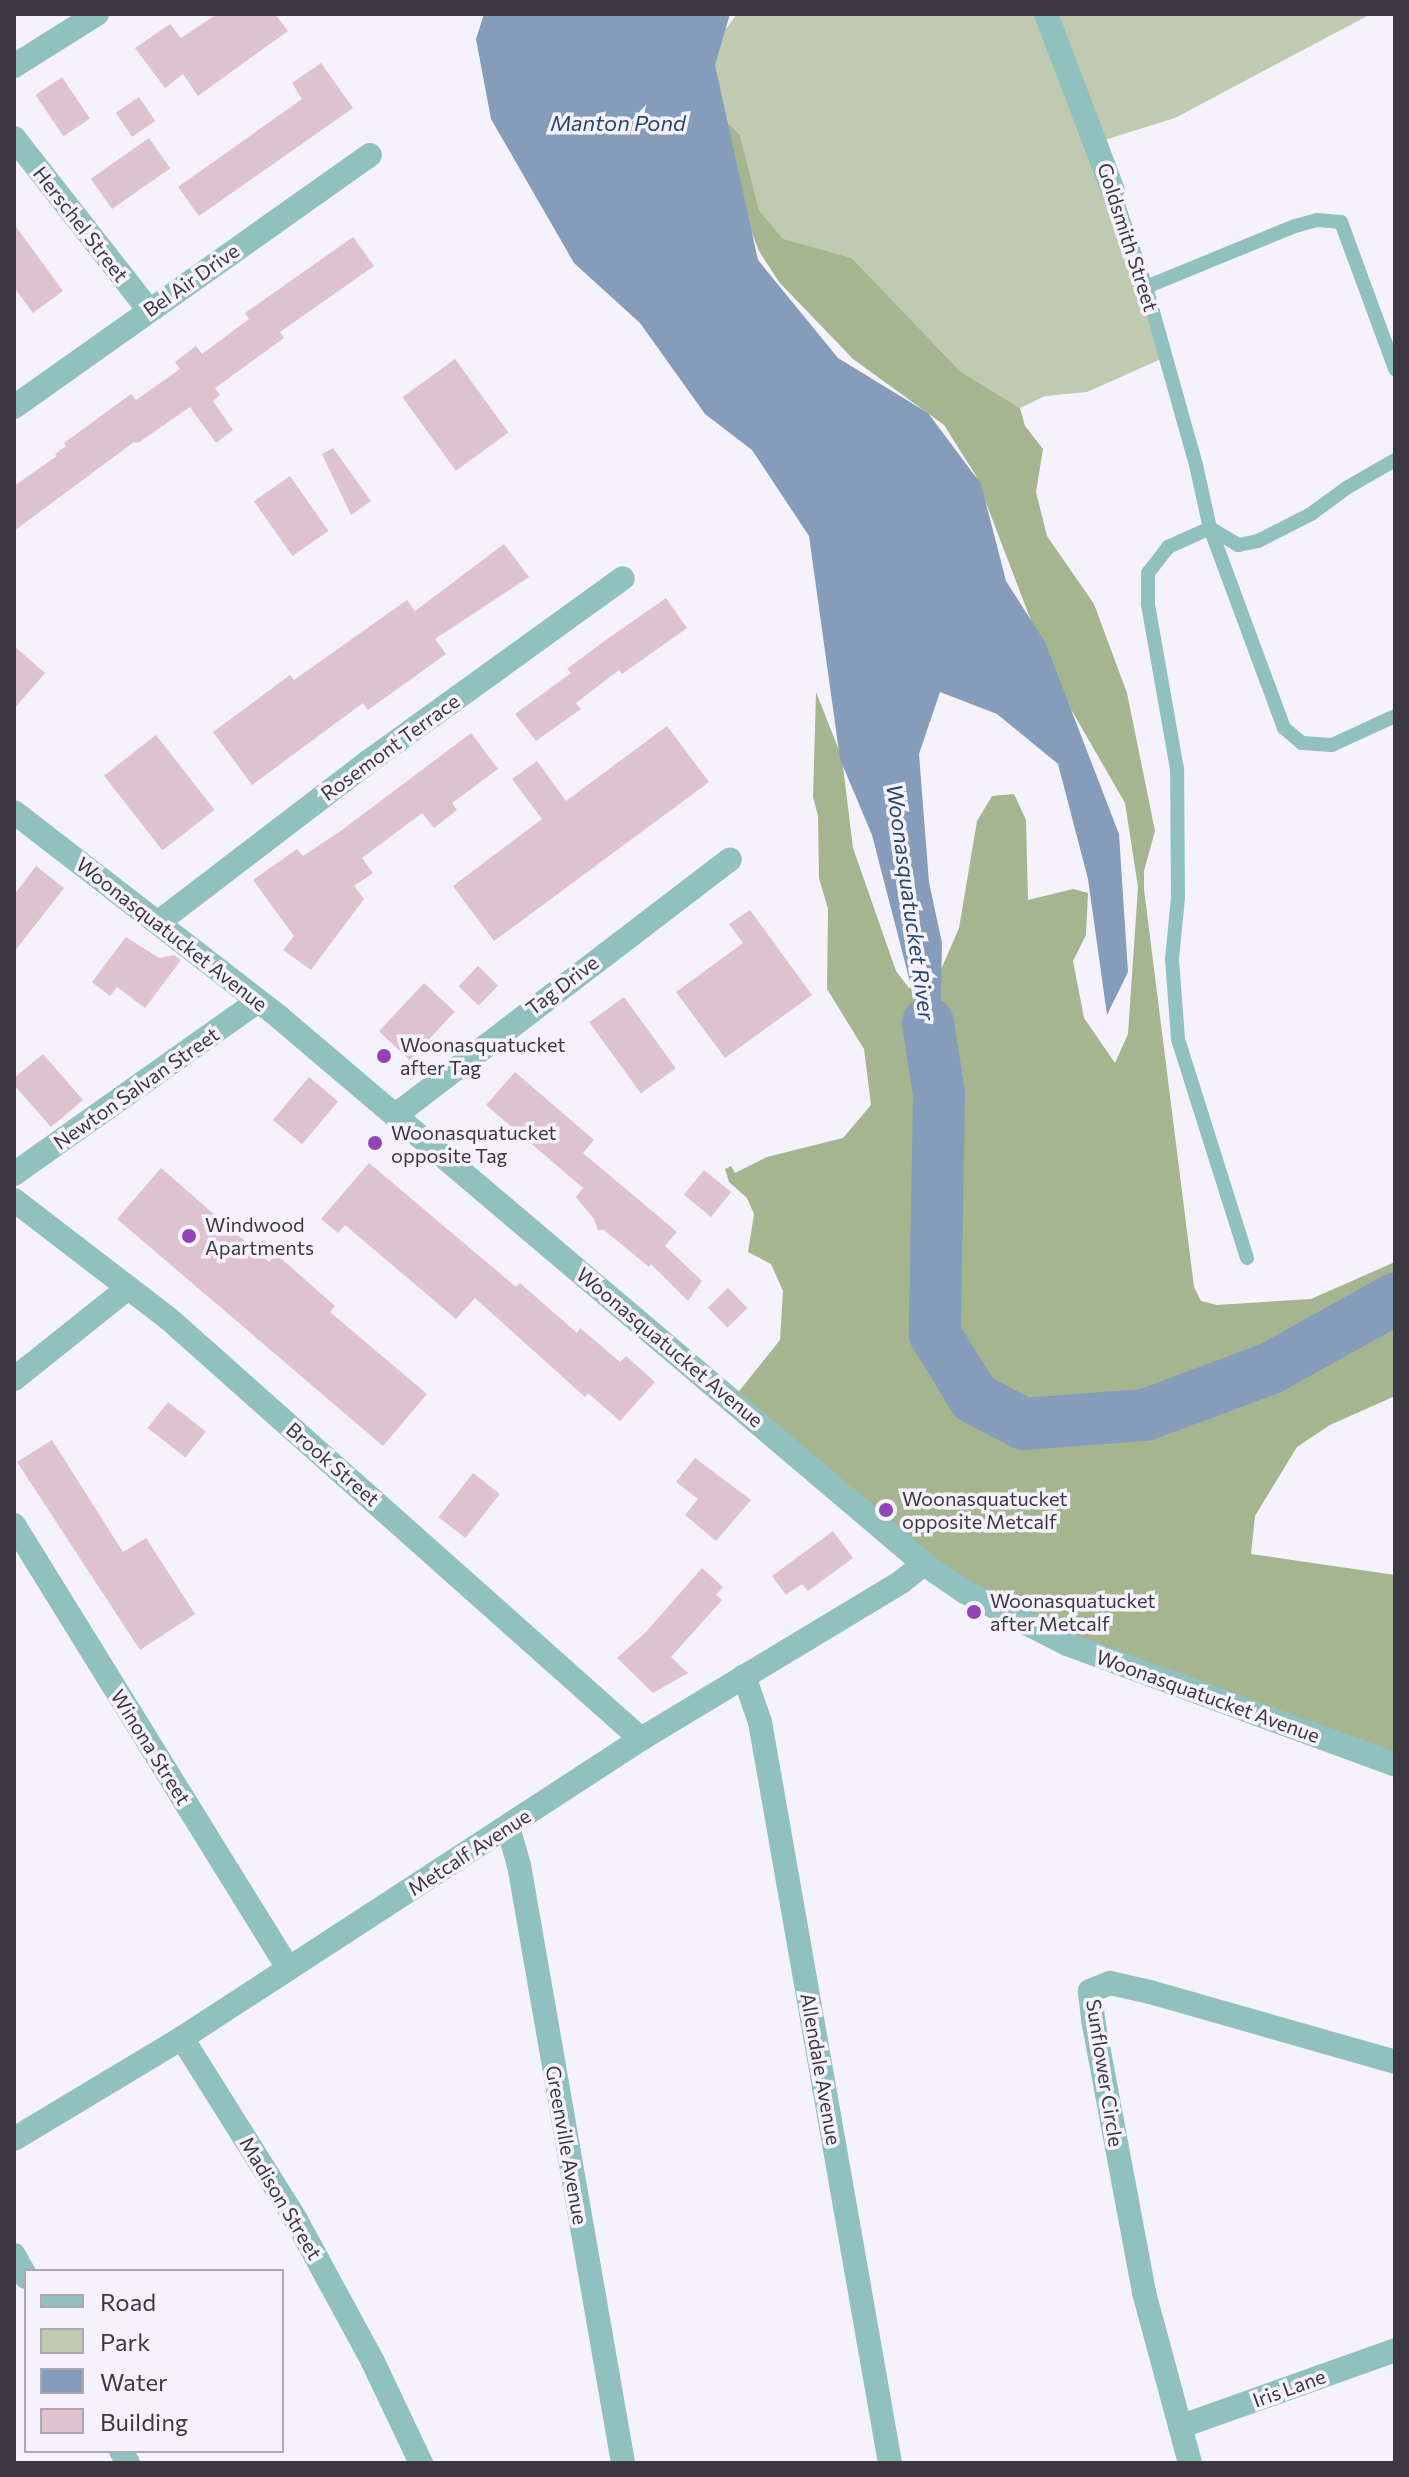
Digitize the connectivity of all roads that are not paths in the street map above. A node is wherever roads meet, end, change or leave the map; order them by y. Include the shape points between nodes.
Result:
1 (97, 14) edge
2 (1046, 14) edge
3 (14, 66) edge
4 (14, 138) edge
5 (370, 155) dead end
6 (1113, 190) joint
7 (1146, 287) junction
8 (149, 310) junction
9 (1395, 369) edge
10 (14, 407) edge
11 (1395, 460) edge
12 (1210, 528) junction
13 (623, 578) dead end
14 (1395, 716) edge
15 (14, 812) edge
16 (730, 859) dead end
17 (160, 921) junction
18 (258, 1001) junction
19 (397, 1114) junction
20 (14, 1174) edge
21 (14, 1200) edge
22 (1247, 1258) dead end
23 (128, 1288) junction
24 (14, 1379) edge
25 (14, 1525) edge
26 (924, 1564) junction
27 (744, 1676) junction
28 (641, 1739) junction
29 (1395, 1765) edge
30 (508, 1827) junction
31 (288, 1968) junction
32 (182, 2038) junction
33 (1395, 2062) edge
34 (14, 2139) edge
35 (14, 2255) edge
36 (24, 2273) edge
37 (1395, 2350) edge
38 (1182, 2426) junction
39 (421, 2463) edge
40 (623, 2463) edge
41 (890, 2463) edge
42 (1190, 2463) edge

1 - 3 street
2 - 6 street, Goldsmith Street
4 - 8 street, Herschel Street
5 - 8 street, Bel Air Drive
6 - 7 lane, Goldsmith Street
7 - 9 lane via 1295,226 1317,220 1341,222
7 - 12 lane, Goldsmith Street
8 - 10 street, Bel Air Drive
11 - 12 lane via 1258,541 1238,545
12 - 14 lane, Goldsmith Street via 1284,728 1302,743 1332,745
12 - 22 lane via 1168,547 1148,573 1148,604 1177,769 1178,898 1172,959 1178,1039
13 - 17 street, Rosemont Terrace
15 - 17 street, Woonasquatucket Avenue
16 - 19 street, Tag Drive
17 - 18 street, Woonasquatucket Avenue
18 - 19 street, Woonasquatucket Avenue
18 - 20 street, Newton Salvan Street
19 - 26 street, Woonasquatucket Avenue
21 - 23 street, Brook Street
23 - 24 street
23 - 28 street, Brook Street
25 - 31 street, Winona Street
26 - 27 street, Metcalf Avenue
26 - 29 street, Woonasquatucket Avenue via 965,1592 1067,1644
27 - 28 street, Metcalf Avenue
27 - 41 street, Allendale Avenue via 760,1722
28 - 30 street, Metcalf Avenue
30 - 31 street, Metcalf Avenue
30 - 40 street, Greenville Avenue via 519,1865
31 - 32 street, Metcalf Avenue
32 - 34 street, Metcalf Avenue
32 - 39 street, Madison Street via 289,2208
33 - 38 street, Sunflower Circle via 1123,1986 1110,1983 1090,1991 1144,2292
35 - 36 street
37 - 38 street, Iris Lane
38 - 42 street, Sunflower Circle

